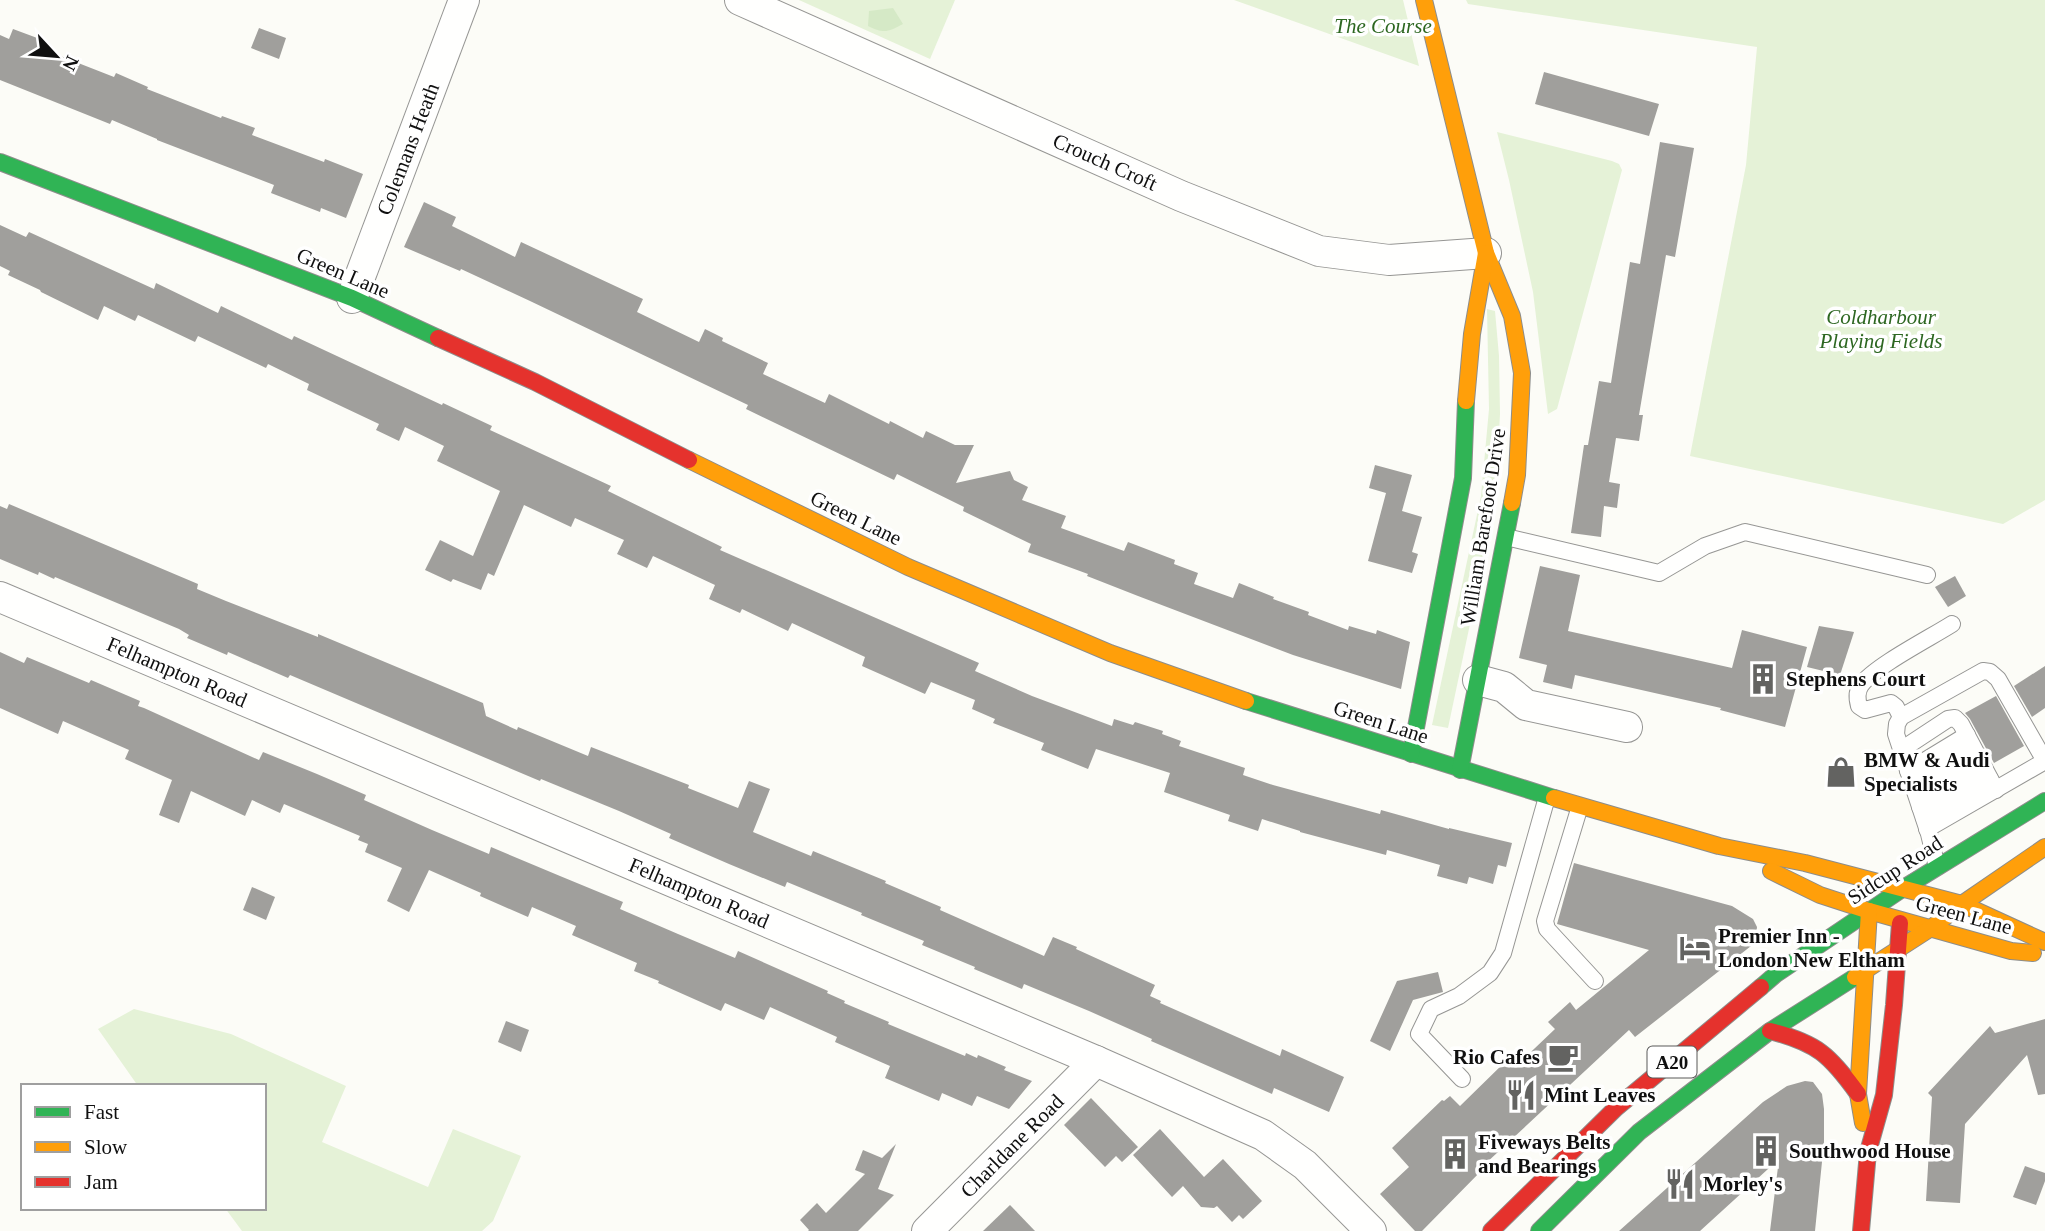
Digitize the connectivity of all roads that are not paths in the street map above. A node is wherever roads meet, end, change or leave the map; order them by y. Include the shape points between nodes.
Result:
1 (464, 0) edge
2 (740, 0) edge
3 (1424, 0) edge
4 (0, 162) edge
5 (1486, 253) junction
6 (352, 298) junction
7 (1506, 537) junction
8 (1927, 575) dead end
9 (0, 597) edge
10 (1952, 624) dead end
11 (1478, 680) junction
12 (1901, 717) junction
13 (1627, 727) dead end
14 (1410, 754) junction
15 (1978, 757) junction
16 (2045, 761) edge
17 (1461, 770) junction
18 (1914, 789) junction
19 (1547, 796) junction
20 (2045, 801) edge
21 (1580, 806) junction
22 (1718, 846) junction
23 (2045, 847) edge
24 (1937, 867) junction
25 (1902, 889) junction
26 (1962, 904) junction
27 (1869, 911) junction
28 (1900, 919) junction
29 (1931, 928) junction
30 (2045, 942) edge
31 (1898, 949) junction
32 (2045, 954) edge
33 (1865, 970) junction
34 (1595, 981) dead end
35 (1770, 1031) junction
36 (1096, 1060) junction
37 (1462, 1079) dead end
38 (1858, 1094) junction
39 (1868, 1152) junction
40 (1865, 1230) edge
41 (928, 1231) edge
42 (1371, 1231) edge
43 (1491, 1231) edge
44 (1539, 1231) edge

1 - 6 street, Colemans Heath
2 - 5 street, Crouch Croft via 1181,196 1319,251 1389,260
3 - 5 main road, William Barefoot Drive
4 - 6 main road, Green Lane
5 - 7 main road, William Barefoot Drive via 1512,316 1522,373 1517,475
5 - 14 main road, William Barefoot Drive via 1472,334 1463,478
6 - 14 main road, Green Lane via 535,382 908,567 1110,653
7 - 8 lane via 1659,573 1705,546 1745,532
7 - 11 main road, William Barefoot Drive
9 - 36 street, Felhampton Road
10 - 12 lane via 1874,673 1860,687 1859,706 1865,710 1891,703
11 - 13 street via 1504,687 1526,705
11 - 17 main road, William Barefoot Drive
12 - 16 lane via 1983,671 1990,672
12 - 18 lane via 1896,734
14 - 17 main road, Green Lane
15 - 16 lane
15 - 18 lane
15 - 18 lane
15 - 18 lane
15 - 18 lane
17 - 19 main road, Green Lane
18 - 24 lane
19 - 21 main road, Green Lane
19 - 37 lane via 1503,953 1490,973 1460,996 1430,1009 1419,1034
20 - 24 main road, Sidcup Road / A20
21 - 22 main road, Green Lane
21 - 34 lane via 1545,920 1547,929
22 - 25 main road, Green Lane
22 - 27 main road, Green Lane via 1820,895
23 - 26 main road, A20
24 - 25 main road, Sidcup Road / A20
25 - 26 main road, Green Lane
25 - 27 main road, Sidcup Road / A20
25 - 28 main road
26 - 29 main road, A20
26 - 30 main road, Green Lane
27 - 28 main road, Green Lane
27 - 33 main road
27 - 43 main road, Sidcup Road / A20 via 1776,974 1616,1108
28 - 29 main road, Green Lane
28 - 31 main road
29 - 31 main road, A20
29 - 32 main road, Green Lane via 2011,951
31 - 33 main road, A20
31 - 39 main road via 1884,1095
33 - 35 main road, A20
33 - 38 main road
35 - 38 main road via 1818,1048
35 - 44 main road, A20 via 1639,1132
36 - 41 street, Charldane Road
36 - 42 street, Felhampton Road via 1263,1135 1305,1165
38 - 39 main road
39 - 40 main road

